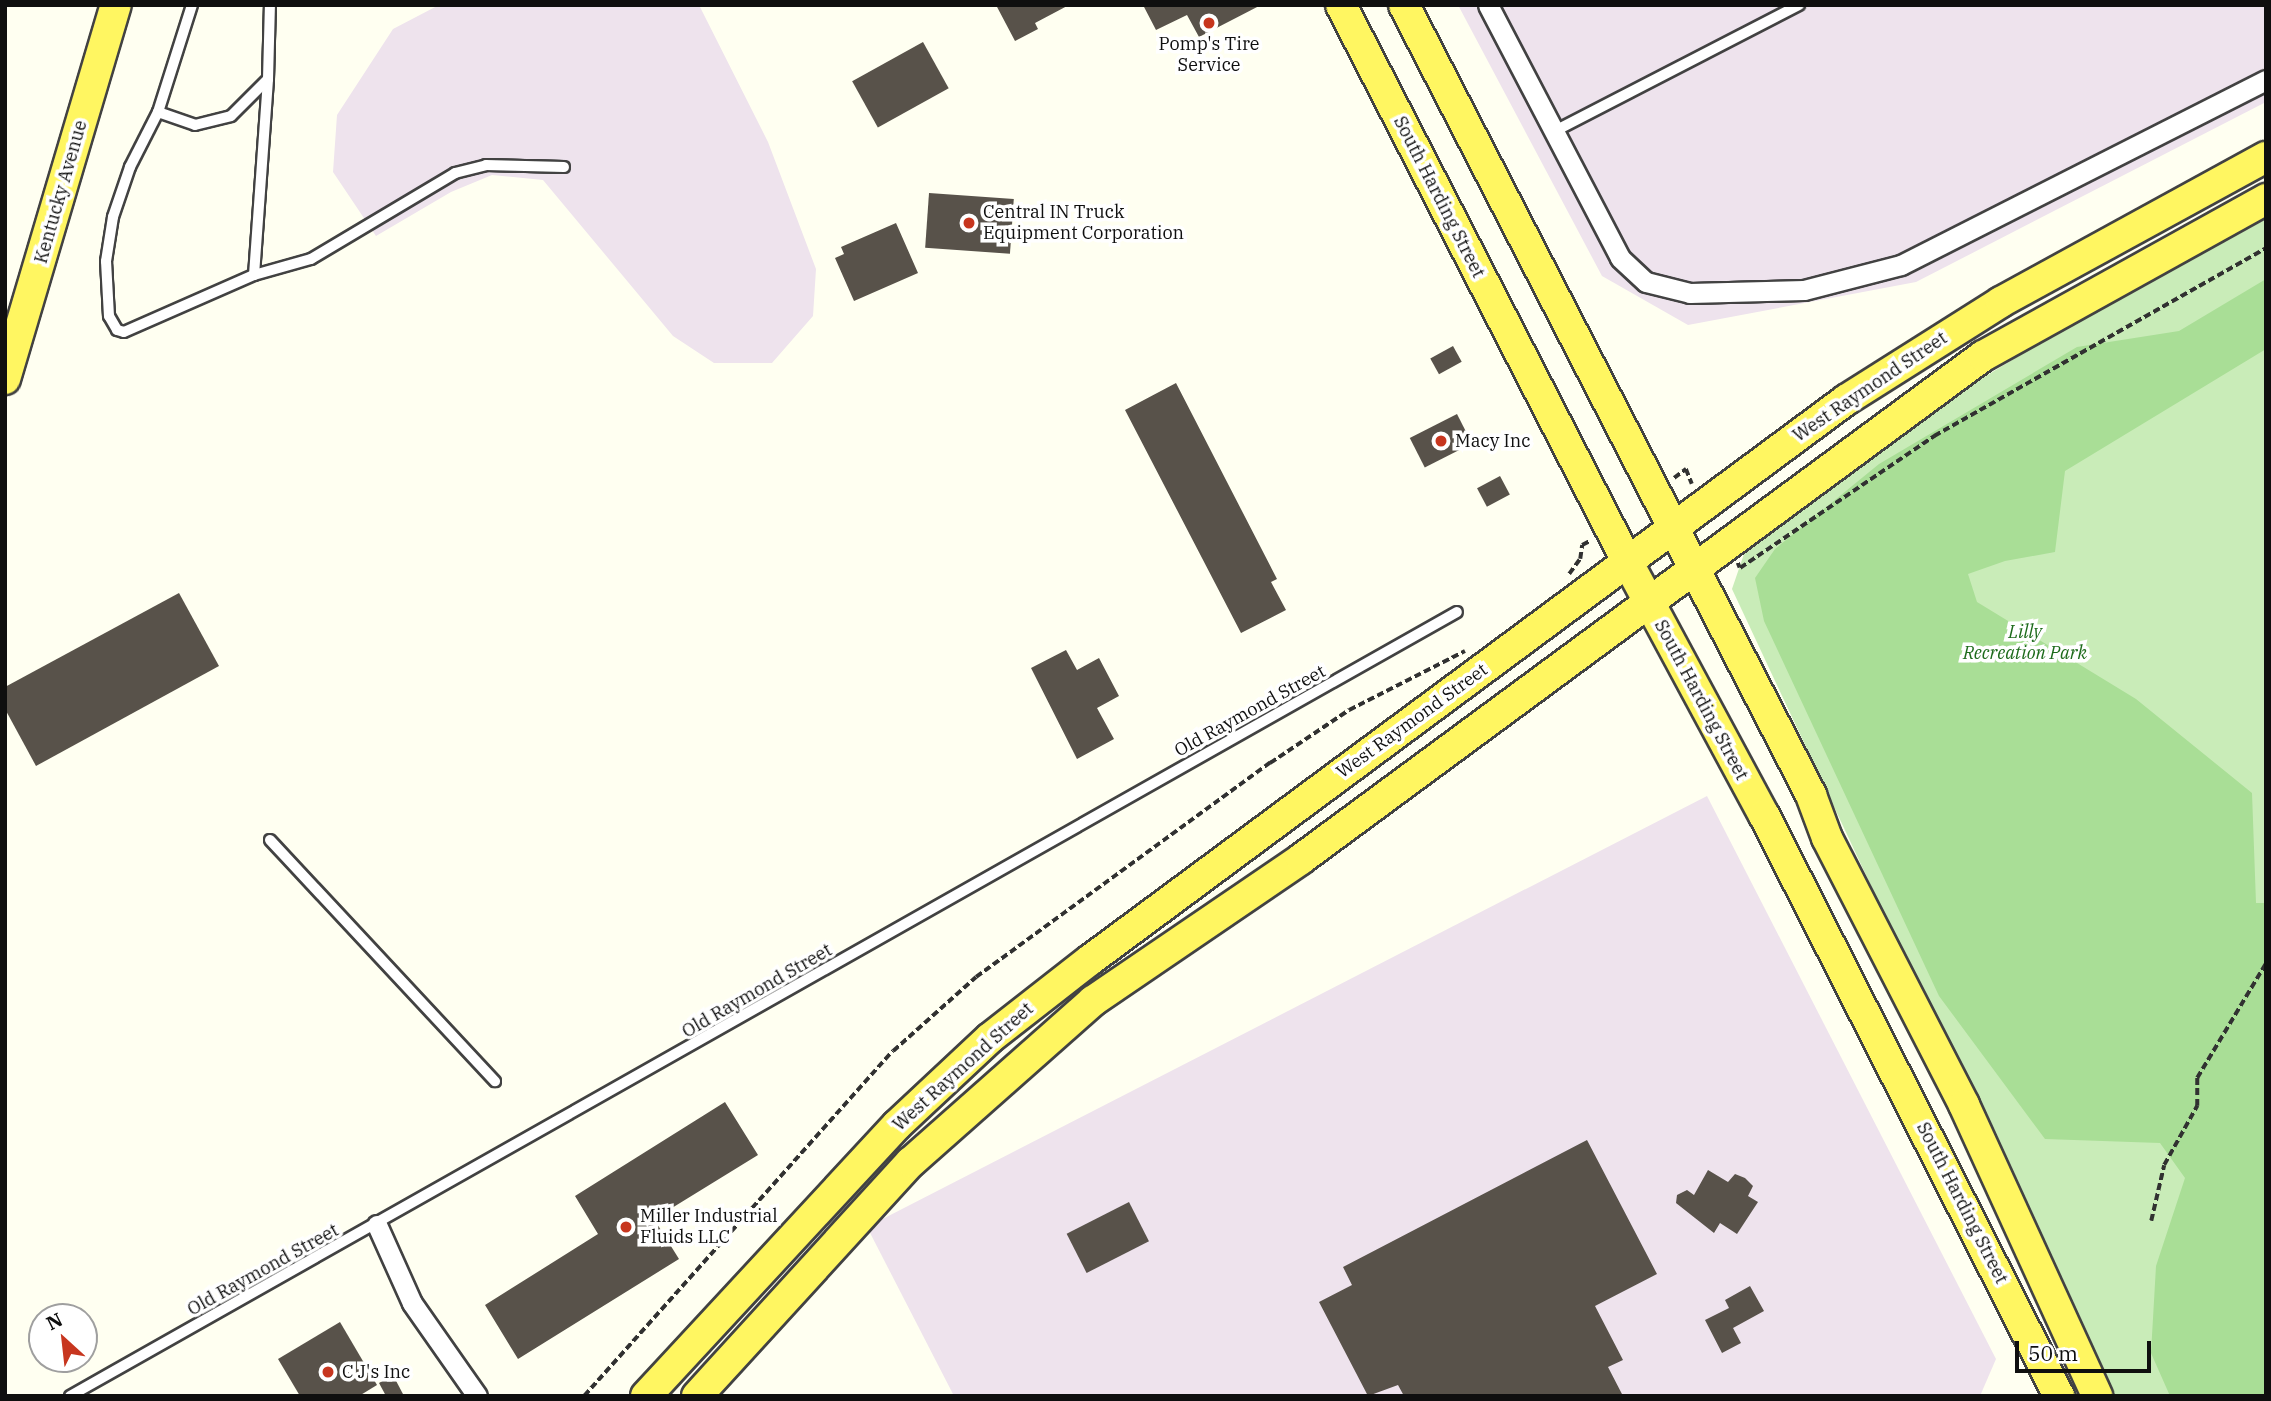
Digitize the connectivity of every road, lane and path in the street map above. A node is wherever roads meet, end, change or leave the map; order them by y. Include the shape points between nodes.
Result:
1 (116, 5) edge
2 (192, 5) edge
3 (270, 5) edge
4 (1341, 5) edge
5 (1404, 5) edge
6 (1488, 5) edge
7 (1799, 5) edge
8 (268, 79) junction
9 (2266, 80) edge
10 (158, 112) junction
11 (1553, 132) junction
12 (2266, 157) edge
13 (565, 167) dead end
14 (2266, 199) edge
15 (254, 275) junction
16 (5, 379) edge
17 (1673, 528) junction
18 (1627, 562) junction
19 (1694, 567) junction
20 (1648, 601) junction
21 (1457, 612) dead end
22 (270, 840) dead end
23 (1876, 935) junction
24 (1833, 951) junction
25 (2266, 963) edge
26 (495, 1081) dead end
27 (2151, 1221) dead end
28 (377, 1225) junction
29 (70, 1396) edge
30 (477, 1396) edge
31 (646, 1396) edge
32 (697, 1396) edge
33 (2059, 1396) edge
34 (2097, 1396) edge

1 - 16 main road, Kentucky Avenue
2 - 10 lane
3 - 8 lane
4 - 18 main road, South Harding Street
5 - 17 main road
6 - 11 street
7 - 11 lane
8 - 10 lane via 231,116 195,125
8 - 15 lane
9 - 11 street via 1917,258 1832,286 1774,293 1673,291 1637,275 1613,247
10 - 15 lane via 130,167 113,217 106,261 112,324 124,332
12 - 17 main road, West Raymond Street via 1928,346
13 - 15 lane via 486,165 455,173 311,259
14 - 19 main road, West Raymond Street via 1983,356
17 - 18 main road, West Raymond Street
17 - 19 main road
18 - 20 main road, South Harding Street
18 - 31 main road, West Raymond Street via 990,1038 867,1155
19 - 20 main road, West Raymond Street
19 - 23 main road via 1811,795 1827,838
20 - 24 main road, South Harding Street
20 - 32 main road, West Raymond Street via 1301,859 1053,1033 911,1162
21 - 28 lane, Old Raymond Street
22 - 26 lane
23 - 24 main road
23 - 34 main road via 1964,1105
24 - 33 main road, South Harding Street
25 - 27 path via 2197,1078 2197,1106 2164,1165
28 - 29 lane, Old Raymond Street
28 - 30 street via 412,1303

